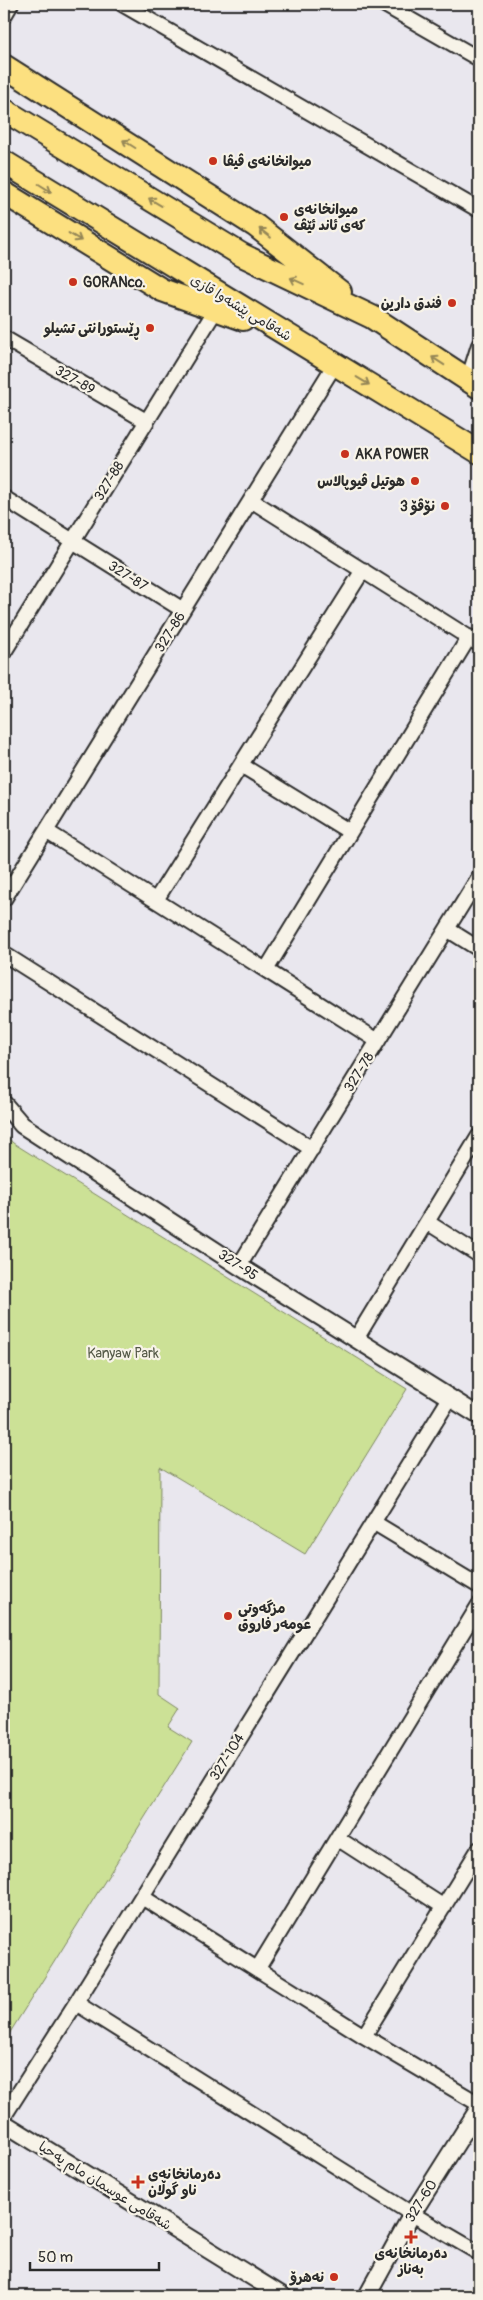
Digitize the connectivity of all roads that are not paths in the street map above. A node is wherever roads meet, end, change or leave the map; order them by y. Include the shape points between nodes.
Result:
1 (11, 4) edge
2 (122, 4) edge
3 (383, 4) edge
4 (4, 16) edge
5 (479, 59) edge
6 (4, 66) edge
7 (4, 110) edge
8 (4, 162) edge
9 (4, 193) edge
10 (479, 210) edge
11 (215, 310) junction
12 (372, 317) junction
13 (272, 328) junction
14 (4, 338) edge
15 (479, 345) edge
16 (336, 364) junction
17 (476, 384) edge
18 (146, 421) junction
19 (479, 452) edge
20 (4, 498) edge
21 (251, 500) junction
22 (72, 541) junction
23 (363, 570) junction
24 (183, 610) junction
25 (474, 640) edge
26 (4, 652) edge
27 (241, 765) junction
28 (46, 831) junction
29 (350, 832) junction
30 (479, 877) edge
31 (4, 899) edge
32 (156, 900) junction
33 (447, 929) junction
34 (479, 949) edge
35 (4, 954) edge
36 (266, 970) junction
37 (378, 1040) junction
38 (4, 1104) edge
39 (479, 1136) edge
40 (312, 1149) junction
41 (427, 1222) junction
42 (479, 1255) edge
43 (239, 1266) junction
44 (356, 1339) junction
45 (450, 1398) junction
46 (479, 1416) edge
47 (373, 1522) junction
48 (479, 1586) edge
49 (479, 1604) edge
50 (337, 1838) junction
51 (479, 1849) edge
52 (142, 1897) junction
53 (444, 1907) junction
54 (258, 1968) junction
55 (76, 2003) junction
56 (364, 2036) junction
57 (479, 2104) edge
58 (479, 2108) edge
59 (4, 2116) edge
60 (4, 2123) edge
61 (412, 2214) junction
62 (479, 2253) edge
63 (284, 2296) edge
64 (367, 2296) edge

1 - 4 street
2 - 10 street
3 - 5 street
12 -> 6 highway via 256,226
12 -> 7 highway via 242,255
8 -> 13 highway, شەقامی پێشەوا قازی
9 -> 11 highway via 162,290
11 - 13 highway
11 - 18 street, 327-88
17 -> 12 highway
13 - 16 highway, شەقامی پێشەوا قازی
14 - 18 street, 327-89
15 - 17 street
16 -> 19 highway, شەقامی پێشەوا قازی
16 - 21 street, 327-86
18 - 22 street, 327-88
20 - 22 street, 327-87
21 - 23 street
21 - 24 street, 327-86
22 - 24 street, 327-87
22 - 26 street, 327-88
23 - 25 street
23 - 27 street
24 - 28 street, 327-86
25 - 29 street
27 - 29 street
27 - 32 street
28 - 31 street, 327-86
28 - 32 street
29 - 36 street
30 - 33 street, 327-78
32 - 36 street
33 - 34 street
33 - 37 street, 327-78
35 - 40 street
36 - 37 street
37 - 40 street, 327-78
38 - 43 street, 327-95 via 22,1126
39 - 41 street
40 - 43 street, 327-78
41 - 42 street
41 - 44 street
43 - 44 street, 327-95
44 - 45 street, 327-95
45 - 46 street, 327-95
45 - 47 street, 327-104
47 - 48 street
47 - 52 street, 327-104
49 - 50 street
50 - 53 street
50 - 54 street
51 - 53 street
52 - 54 street
52 - 55 street, 327-104
53 - 56 street
54 - 56 street
55 - 59 street, 327-104
55 - 61 street
56 - 57 street
58 - 61 street, 327-60
60 - 63 street, شەقامی عوسمان مام یەحیا
61 - 62 street
61 - 64 street, 327-60

